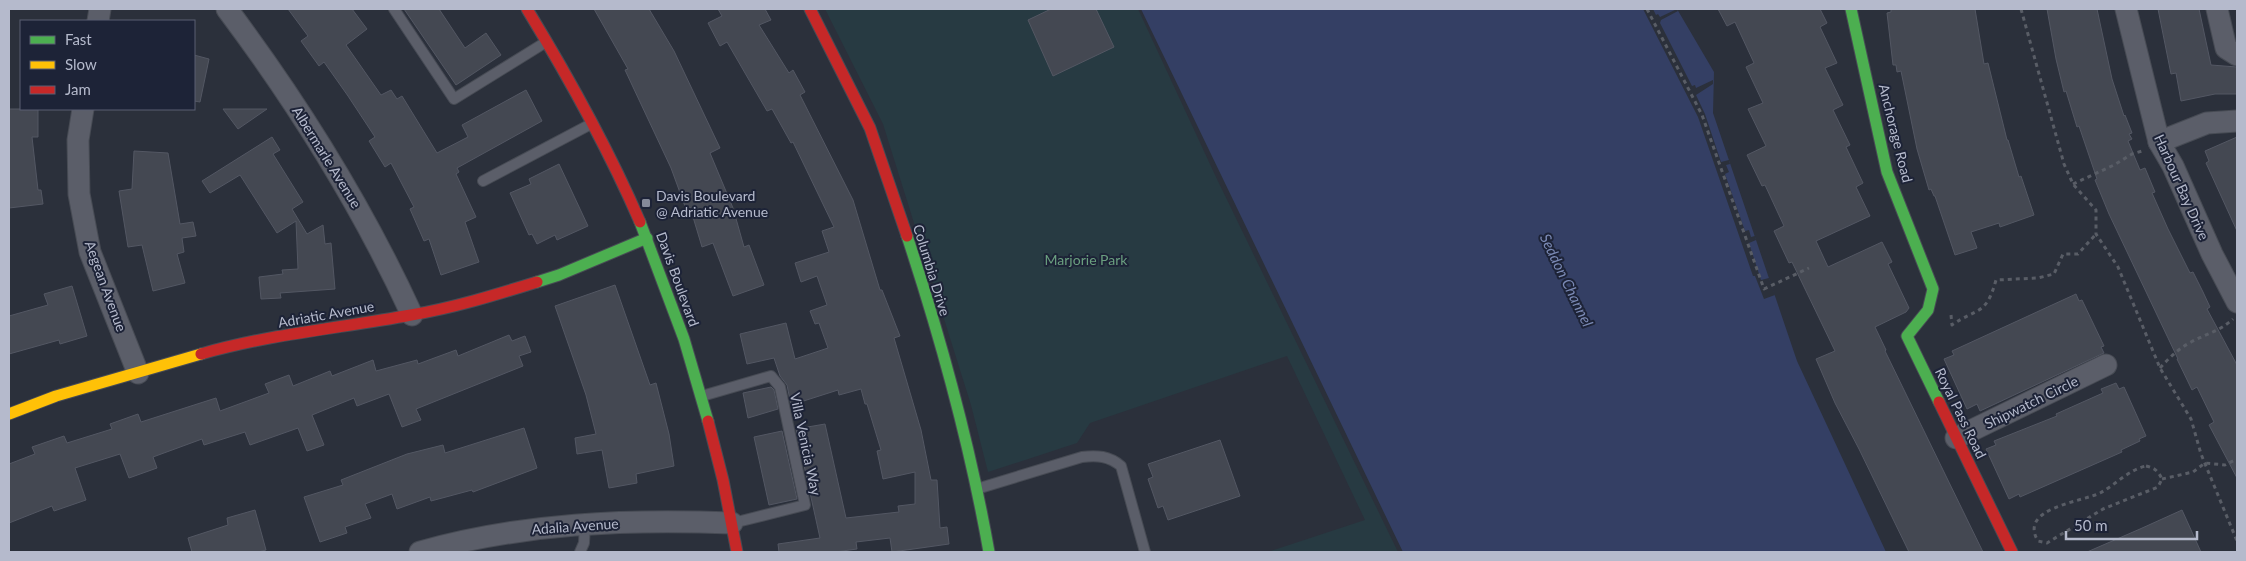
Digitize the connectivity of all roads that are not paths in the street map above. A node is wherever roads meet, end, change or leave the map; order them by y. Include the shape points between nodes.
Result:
1 (227, 9) edge
2 (394, 9) edge
3 (527, 9) edge
4 (810, 9) edge
5 (1852, 9) edge
6 (2126, 9) edge
7 (2217, 9) edge
8 (547, 42) junction
9 (2237, 55) edge
10 (83, 110) edge
11 (2237, 121) edge
12 (592, 123) junction
13 (2159, 142) junction
14 (483, 181) dead end
15 (647, 238) junction
16 (1933, 289) joint
17 (2237, 302) edge
18 (412, 315) junction
19 (2106, 365) dead end
20 (138, 373) junction
21 (702, 397) junction
22 (9, 414) edge
23 (1956, 438) junction
24 (978, 489) junction
25 (585, 523) junction
26 (732, 523) junction
27 (420, 552) edge
28 (580, 552) edge
29 (737, 552) edge
30 (989, 552) edge
31 (1145, 552) edge
32 (2012, 552) edge

1 - 18 street, Albermarle Avenue via 278,78 327,155 366,221
2 - 8 lane via 454,99
3 - 8 street, Davis Boulevard
4 - 24 street, Columbia Drive via 870,128 925,291
5 - 16 street, Anchorage Road via 1887,172
6 - 13 street, Harbour Bay Drive
7 - 9 street via 2226,48
8 - 12 street, Davis Boulevard
10 - 20 street, Aegean Avenue via 78,140 78,194 90,252
11 - 13 street via 2207,123
12 - 14 lane
12 - 15 street, Davis Boulevard
13 - 17 street, Harbour Bay Drive
15 - 18 street, Adriatic Avenue via 559,275 488,297
15 - 21 street, Davis Boulevard
16 - 23 street, Royal Pass Road via 1928,310 1907,336
18 - 20 street, Adriatic Avenue via 314,329 219,349
19 - 23 street, Shipwatch Circle
20 - 22 street, Adriatic Avenue via 56,396
21 - 26 street, Davis Boulevard
21 - 26 lane, Villa Venicia Way via 772,376 780,387 804,505
23 - 32 street, Royal Pass Road
24 - 30 street, Columbia Drive
24 - 31 lane via 1082,456 1113,459 1121,466
25 - 26 street, Adalia Avenue
25 - 27 street, Adalia Avenue via 531,529
25 - 28 lane
26 - 29 street, Davis Boulevard

